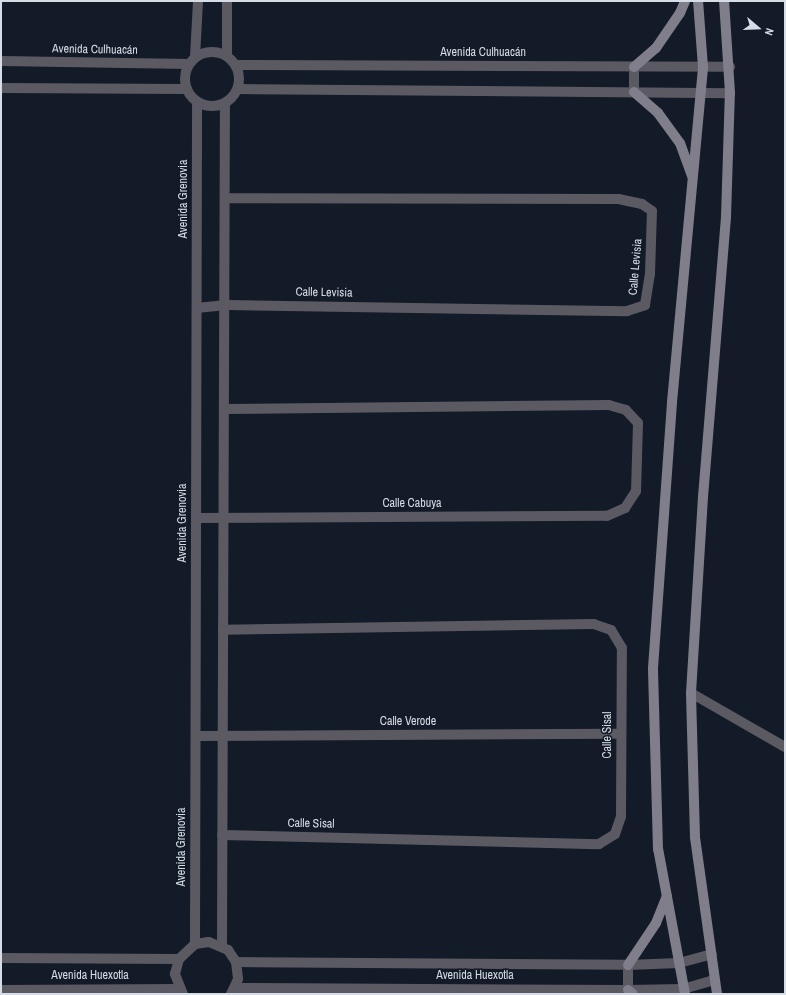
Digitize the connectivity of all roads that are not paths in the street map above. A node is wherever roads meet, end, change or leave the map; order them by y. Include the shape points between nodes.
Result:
1 (198, 1) edge
2 (227, 1) edge
3 (685, 1) edge
4 (698, 1) edge
5 (724, 1) edge
6 (227, 56) junction
7 (1, 61) edge
8 (192, 61) junction
9 (236, 65) junction
10 (634, 67) junction
11 (702, 67) junction
12 (730, 68) junction
13 (1, 88) edge
14 (187, 89) junction
15 (238, 89) junction
16 (634, 92) junction
17 (700, 92) junction
18 (730, 93) junction
19 (197, 102) junction
20 (225, 104) junction
21 (693, 178) junction
22 (225, 198) junction
23 (224, 306) junction
24 (197, 308) junction
25 (224, 408) junction
26 (223, 517) junction
27 (196, 518) junction
28 (223, 630) junction
29 (691, 693) junction
30 (620, 734) junction
31 (222, 735) junction
32 (196, 736) junction
33 (785, 747) edge
34 (222, 835) junction
35 (667, 896) junction
36 (195, 944) junction
37 (222, 946) junction
38 (712, 954) junction
39 (1, 958) edge
40 (179, 959) junction
41 (236, 962) junction
42 (679, 963) junction
43 (628, 965) junction
44 (714, 980) junction
45 (1, 990) edge
46 (181, 991) edge
47 (233, 991) edge
48 (631, 992) edge
49 (684, 992) edge
50 (717, 994) edge

1 - 8 street
2 - 6 street
3 - 10 main road via 680,14 656,48
4 - 11 main road
5 - 12 main road
6 - 8 street via 211,51
6 - 9 street
7 - 8 street, Avenida Culhuacán
8 - 14 street via 186,72
9 - 10 street, Avenida Culhuacán
9 - 15 street via 240,77
10 - 11 street, Avenida Culhuacán
10 - 16 street
11 - 12 street, Avenida Culhuacán
11 - 17 main road
12 - 18 main road
13 - 14 street
14 - 19 street
15 - 16 street
15 - 20 street
16 - 17 street
16 - 21 main road via 658,113 680,143
17 - 18 street
17 - 21 main road
18 - 29 main road via 726,217 702,512
19 - 20 street via 214,106
19 - 24 street, Avenida Grenovia
20 - 22 street
21 - 35 main road via 672,402 653,668 658,849
22 - 23 street
22 - 23 street, Calle Levisia via 619,199 642,204 652,210 650,274 645,305 627,311
23 - 24 street, Calle Levisia
23 - 25 street
24 - 27 street, Avenida Grenovia
25 - 26 street
25 - 26 street, Calle Cabuya via 609,405 626,410 638,423 636,491 625,508 607,516
26 - 27 street, Calle Cabuya
26 - 28 street
27 - 32 street, Avenida Grenovia
28 - 30 street, Calle Sisal via 594,624 611,630 622,648
28 - 31 street
29 - 33 street
29 - 38 main road via 694,837
30 - 31 street, Calle Verode
30 - 34 street, Calle Sisal via 621,817 615,834 599,844
31 - 32 street, Calle Verode
31 - 34 street
32 - 36 street, Avenida Grenovia
34 - 37 street
35 - 42 main road
35 - 43 main road via 656,923
36 - 37 street via 209,942
36 - 40 street
37 - 41 street
38 - 42 street, Avenida Huexotla
38 - 44 main road
39 - 40 street, Avenida Huexotla
40 - 46 street via 175,974
41 - 43 street, Avenida Huexotla
41 - 47 street via 238,979
42 - 43 street, Avenida Huexotla
42 - 49 main road
43 - 48 street
44 - 49 street, Avenida Huexotla
44 - 50 main road
45 - 46 street, Avenida Huexotla
47 - 48 street, Avenida Huexotla
48 - 49 street, Avenida Huexotla

